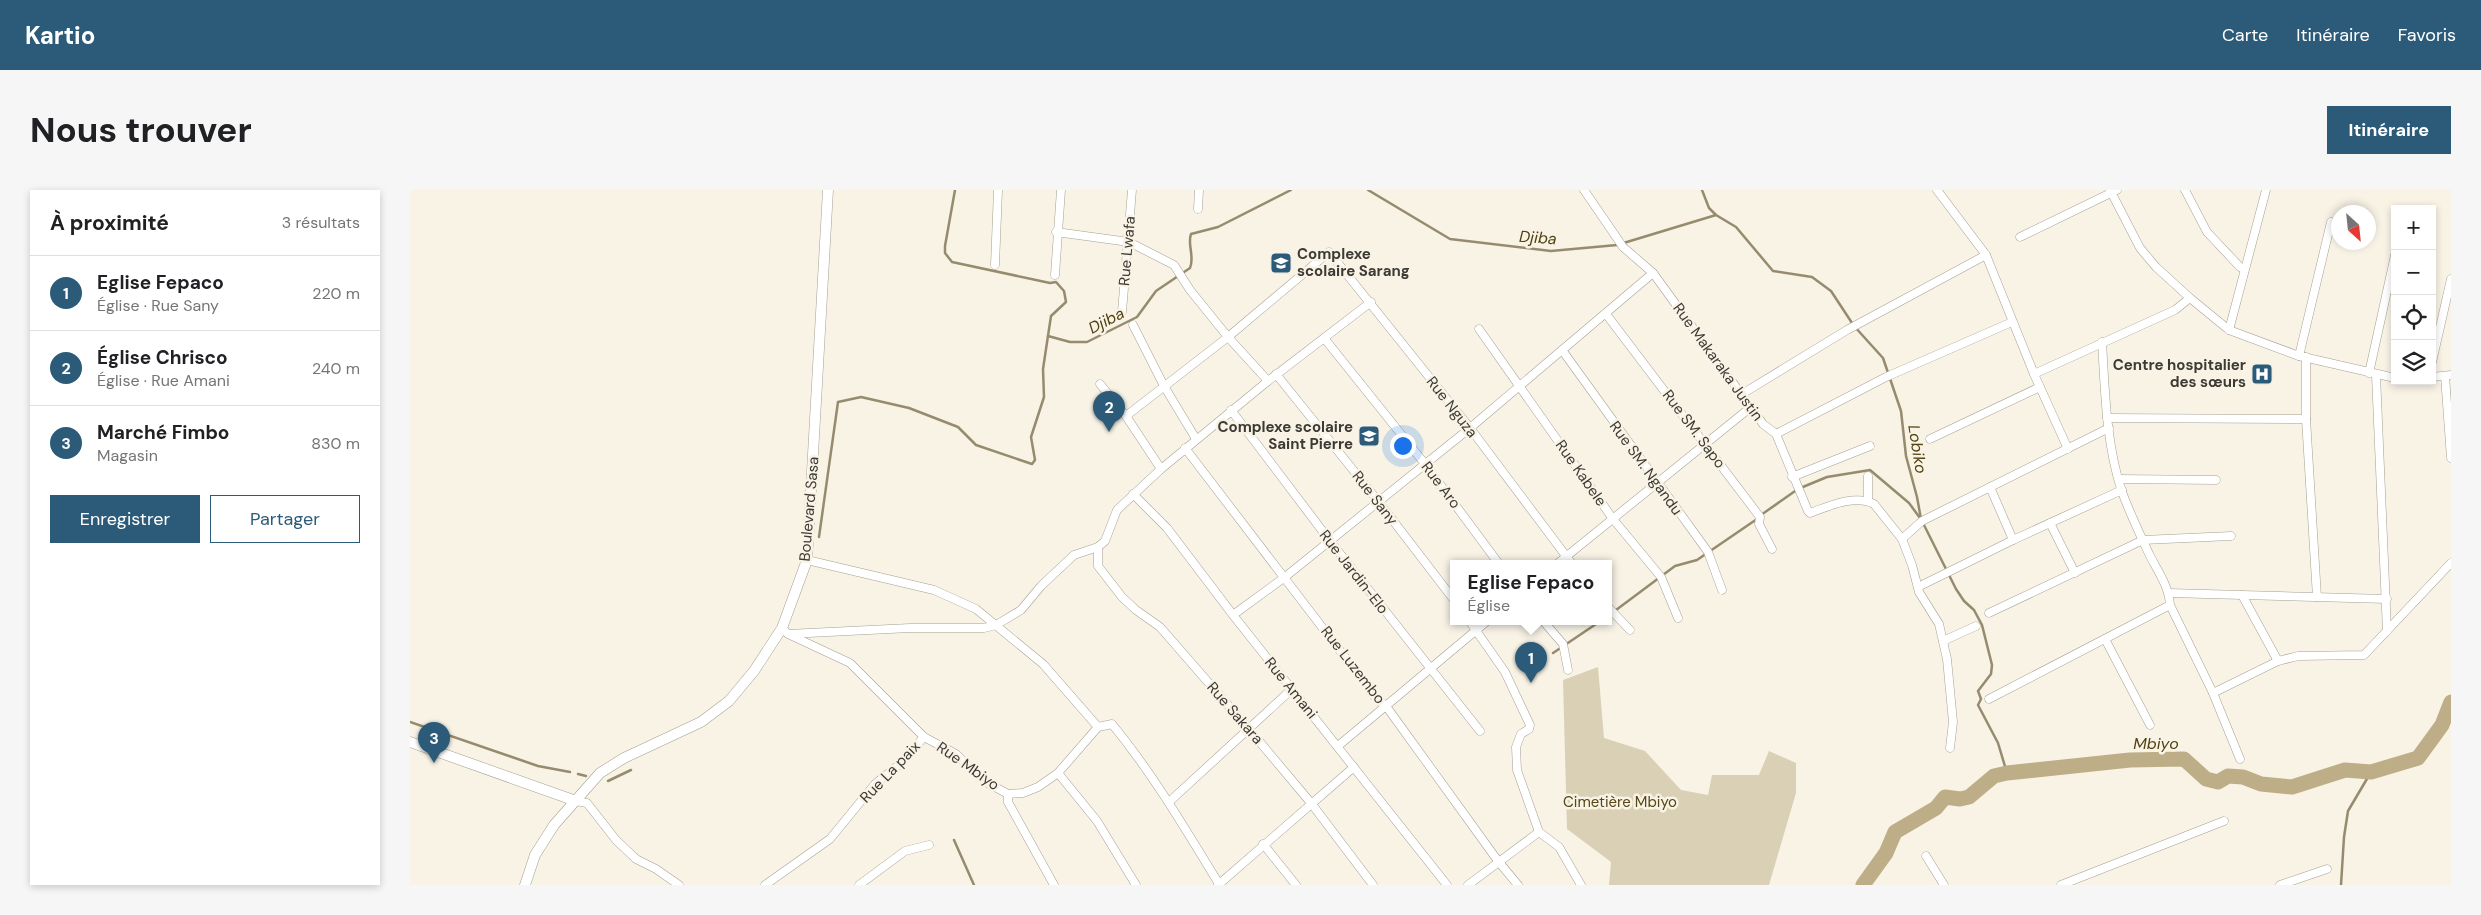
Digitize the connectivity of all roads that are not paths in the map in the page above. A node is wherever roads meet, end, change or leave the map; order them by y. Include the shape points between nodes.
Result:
1 (828, 190) edge
2 (998, 190) edge
3 (1061, 190) edge
4 (1132, 190) edge
5 (1199, 190) edge
6 (1584, 190) edge
7 (1937, 190) edge
8 (2185, 190) edge
9 (2266, 190) edge
10 (2113, 191) edge
11 (1198, 209) dead end
12 (2331, 222) dead end
13 (1056, 232) junction
14 (2020, 237) dead end
15 (1129, 242) junction
16 (1986, 255) junction
17 (995, 266) dead end
18 (2244, 269) junction
19 (1653, 272) junction
20 (1055, 276) dead end
21 (2391, 276) edge
22 (2451, 279) edge
23 (2190, 298) junction
24 (1371, 302) junction
25 (1122, 312) dead end
26 (1606, 314) junction
27 (2012, 322) junction
28 (1133, 325) dead end
29 (1479, 329) dead end
30 (2229, 330) junction
31 (1228, 337) junction
32 (1324, 338) junction
33 (2102, 342) junction
34 (2436, 345) edge
35 (1562, 350) junction
36 (2303, 357) junction
37 (1276, 374) junction
38 (2034, 374) junction
39 (2372, 374) junction
40 (2448, 375) edge
41 (2391, 377) edge
42 (1268, 380) junction
43 (1100, 384) dead end
44 (1164, 386) junction
45 (1520, 386) junction
46 (2040, 387) junction
47 (1742, 394) junction
48 (1751, 407) junction
49 (1231, 410) junction
50 (1126, 416) junction
51 (2107, 418) junction
52 (2306, 419) junction
53 (1470, 428) junction
54 (2109, 428) junction
55 (1776, 434) junction
56 (1196, 439) junction
57 (1930, 439) dead end
58 (1706, 444) junction
59 (1870, 446) dead end
60 (1184, 448) junction
61 (2068, 449) junction
62 (2451, 458) edge
63 (1425, 464) junction
64 (1161, 469) junction
65 (1868, 476) dead end
66 (1792, 477) junction
67 (2119, 479) junction
68 (2216, 480) dead end
69 (1657, 484) junction
70 (1990, 486) junction
71 (2122, 490) junction
72 (1133, 494) junction
73 (1378, 501) junction
74 (1868, 501) junction
75 (1614, 519) junction
76 (2050, 523) junction
77 (2231, 536) dead end
78 (1902, 539) junction
79 (2013, 540) junction
80 (2143, 540) junction
81 (1330, 541) junction
82 (1098, 547) junction
83 (1772, 549) dead end
84 (1566, 557) junction
85 (807, 560) junction
86 (1496, 560) edge
87 (1562, 560) edge
88 (1569, 560) edge
89 (2451, 563) edge
90 (2075, 573) junction
91 (1285, 577) junction
92 (1918, 587) junction
93 (1722, 590) dead end
94 (2169, 593) junction
95 (1450, 595) edge
96 (2242, 595) junction
97 (2316, 597) junction
98 (2387, 599) junction
99 (2170, 605) junction
100 (1612, 611) edge
101 (1989, 613) dead end
102 (1233, 615) junction
103 (1678, 618) dead end
104 (996, 625) junction
105 (1472, 625) edge
106 (1482, 625) edge
107 (1546, 625) edge
108 (1976, 626) dead end
109 (1476, 630) junction
110 (1630, 630) dead end
111 (2388, 630) junction
112 (785, 631) junction
113 (2105, 639) junction
114 (1943, 641) junction
115 (2278, 661) junction
116 (1430, 668) junction
117 (1568, 670) dead end
118 (1292, 689) junction
119 (2213, 693) junction
120 (1989, 698) dead end
121 (1386, 706) junction
122 (2150, 725) dead end
123 (1098, 727) junction
124 (1248, 728) junction
125 (1480, 731) dead end
126 (924, 737) junction
127 (410, 742) edge
128 (1338, 746) junction
129 (1950, 748) dead end
130 (2240, 759) dead end
131 (1354, 767) junction
132 (1058, 773) junction
133 (1008, 794) junction
134 (576, 801) junction
135 (1169, 802) junction
136 (1311, 803) junction
137 (2224, 821) dead end
138 (1539, 832) junction
139 (1263, 844) junction
140 (929, 845) dead end
141 (1926, 856) dead end
142 (1498, 861) junction
143 (2326, 869) dead end
144 (667, 882) edge
145 (525, 885) edge
146 (679, 885) edge
147 (765, 885) edge
148 (859, 885) edge
149 (1054, 885) edge
150 (1136, 885) edge
151 (1219, 885) edge
152 (1296, 885) edge
153 (1373, 885) edge
154 (1447, 885) edge
155 (1468, 885) edge
156 (1518, 885) edge
157 (1581, 885) edge
158 (1944, 885) edge
159 (2061, 885) edge
160 (2280, 885) edge

1 - 85 street, Boulevard Sasa
2 - 17 street
3 - 13 street
4 - 15 street, Rue Lwafa
5 - 11 street
6 - 19 street, Rue Makaraka Justin via 1622,247
7 - 16 street
8 - 18 street via 2207,232
9 - 18 street
10 - 14 street
10 - 23 street via 2140,248
12 - 36 street
13 - 15 street
13 - 20 street
15 - 25 street, Rue Lwafa
15 - 31 street via 1174,265
16 - 27 street
16 - 47 street via 1847,330
18 - 30 street
19 - 26 street
19 - 47 street, Rue Makaraka Justin
21 - 39 street
22 - 34 street
23 - 30 street
23 - 33 street via 2175,310
24 - 31 street, Rue Nguza via 1329,252
24 - 32 street
24 - 53 street, Rue Nguza
26 - 35 street
26 - 58 street, Rue SM. Sapo
27 - 38 street
27 - 55 street via 1896,372
28 - 44 street
29 - 45 street, Rue Kabele
30 - 36 street
31 - 42 street
31 - 44 street
32 - 37 street
32 - 63 street, Rue Aro
33 - 38 street
33 - 51 street
35 - 45 street
35 - 69 street, Rue SM. Ngandu
36 - 39 street
36 - 52 street
37 - 42 street
37 - 73 street, Rue Sany
38 - 46 street
39 - 41 street
39 - 98 street
40 - 62 street
42 - 49 street
43 - 50 street
44 - 50 street
44 - 56 street
45 - 53 street
45 - 75 street, Rue Kabele
46 - 57 street
46 - 61 street
47 - 48 street, Rue Makaraka Justin
48 - 55 street, Rue Makaraka Justin via 1763,424
48 - 58 street
49 - 56 street
49 - 81 street, Rue Jardin-Elo
50 - 64 street
51 - 52 street
51 - 54 street
52 - 97 street
53 - 63 street
53 - 84 street, Rue Nguza
54 - 61 street
54 - 67 street
55 - 66 street, Rue Makaraka Justin
56 - 60 street
58 - 69 street
58 - 83 street, Rue SM. Sapo via 1760,517 1759,524
59 - 66 street
60 - 64 street
60 - 91 street, Rue Luzembo
61 - 70 street
63 - 73 street
63 - 86 street, Rue Aro
64 - 72 street
65 - 74 street
66 - 74 street, Rue Makaraka Justin via 1810,512 1843,502
67 - 68 street
67 - 71 street
69 - 75 street
69 - 93 street, Rue SM. Ngandu via 1708,552
70 - 78 street via 1922,521
70 - 79 street
71 - 76 street
71 - 80 street
72 - 82 street via 1117,510 1105,541
72 - 102 street, Rue Amani via 1168,528
73 - 81 street
73 - 95 street, Rue Sany
74 - 78 street
75 - 84 street
75 - 103 street, Rue Kabele via 1661,577
76 - 79 street
76 - 90 street
77 - 80 street
78 - 92 street
79 - 92 street
80 - 90 street
80 - 94 street
81 - 91 street
81 - 116 street, Rue Jardin-Elo
82 - 104 street via 1074,554 1021,610
82 - 124 street, Rue Sakara via 1098,566 1122,597 1160,627
84 - 87 street
84 - 88 street, Rue Nguza
85 - 104 street via 934,590 976,609
85 - 112 street, Boulevard Sasa
89 - 111 street
90 - 101 street
91 - 102 street
91 - 121 street, Rue Luzembo via 1377,699
92 - 114 street via 1939,624
94 - 96 street
94 - 99 street
96 - 97 street
96 - 115 street
97 - 98 street
98 - 111 street
99 - 113 street
99 - 119 street
100 - 110 street
102 - 118 street, Rue Amani
104 - 112 street via 984,628
104 - 123 street via 1043,664
105 - 109 street
106 - 109 street
107 - 117 street via 1564,648
108 - 114 street
109 - 116 street
109 - 138 street via 1505,672 1530,725 1516,747 1517,770
111 - 115 street via 2364,655 2298,656
112 - 126 street, Rue Mbiyo via 850,662
112 - 134 street, Boulevard Sasa via 729,701 701,722 600,772
113 - 120 street
113 - 122 street
114 - 129 street via 1954,722
115 - 119 street
116 - 121 street
116 - 125 street, Rue Jardin-Elo
118 - 124 street
118 - 128 street, Rue Amani
119 - 130 street
121 - 128 street
121 - 142 street, Rue Luzembo
123 - 132 street, Rue Mbiyo
123 - 135 street via 1112,724
124 - 135 street
124 - 136 street, Rue Sakara
126 - 133 street, Rue Mbiyo via 956,754 984,781
126 - 147 street, Rue La paix via 900,764 875,784 830,839
127 - 134 street
128 - 131 street, Rue Amani
131 - 136 street
131 - 154 street, Rue Amani
132 - 133 street, Rue Mbiyo via 1038,787
132 - 150 street via 1097,821
133 - 149 street via 1008,802
134 - 144 street via 587,804 616,840 636,859 656,869
134 - 145 street, Boulevard Sasa via 554,825 535,855
135 - 151 street
136 - 139 street
136 - 153 street, Rue Sakara
137 - 159 street
138 - 142 street
138 - 157 street via 1559,847
139 - 151 street
139 - 152 street
140 - 148 street via 905,851
141 - 158 street
142 - 155 street
142 - 156 street, Rue Luzembo
143 - 160 street
144 - 146 street

